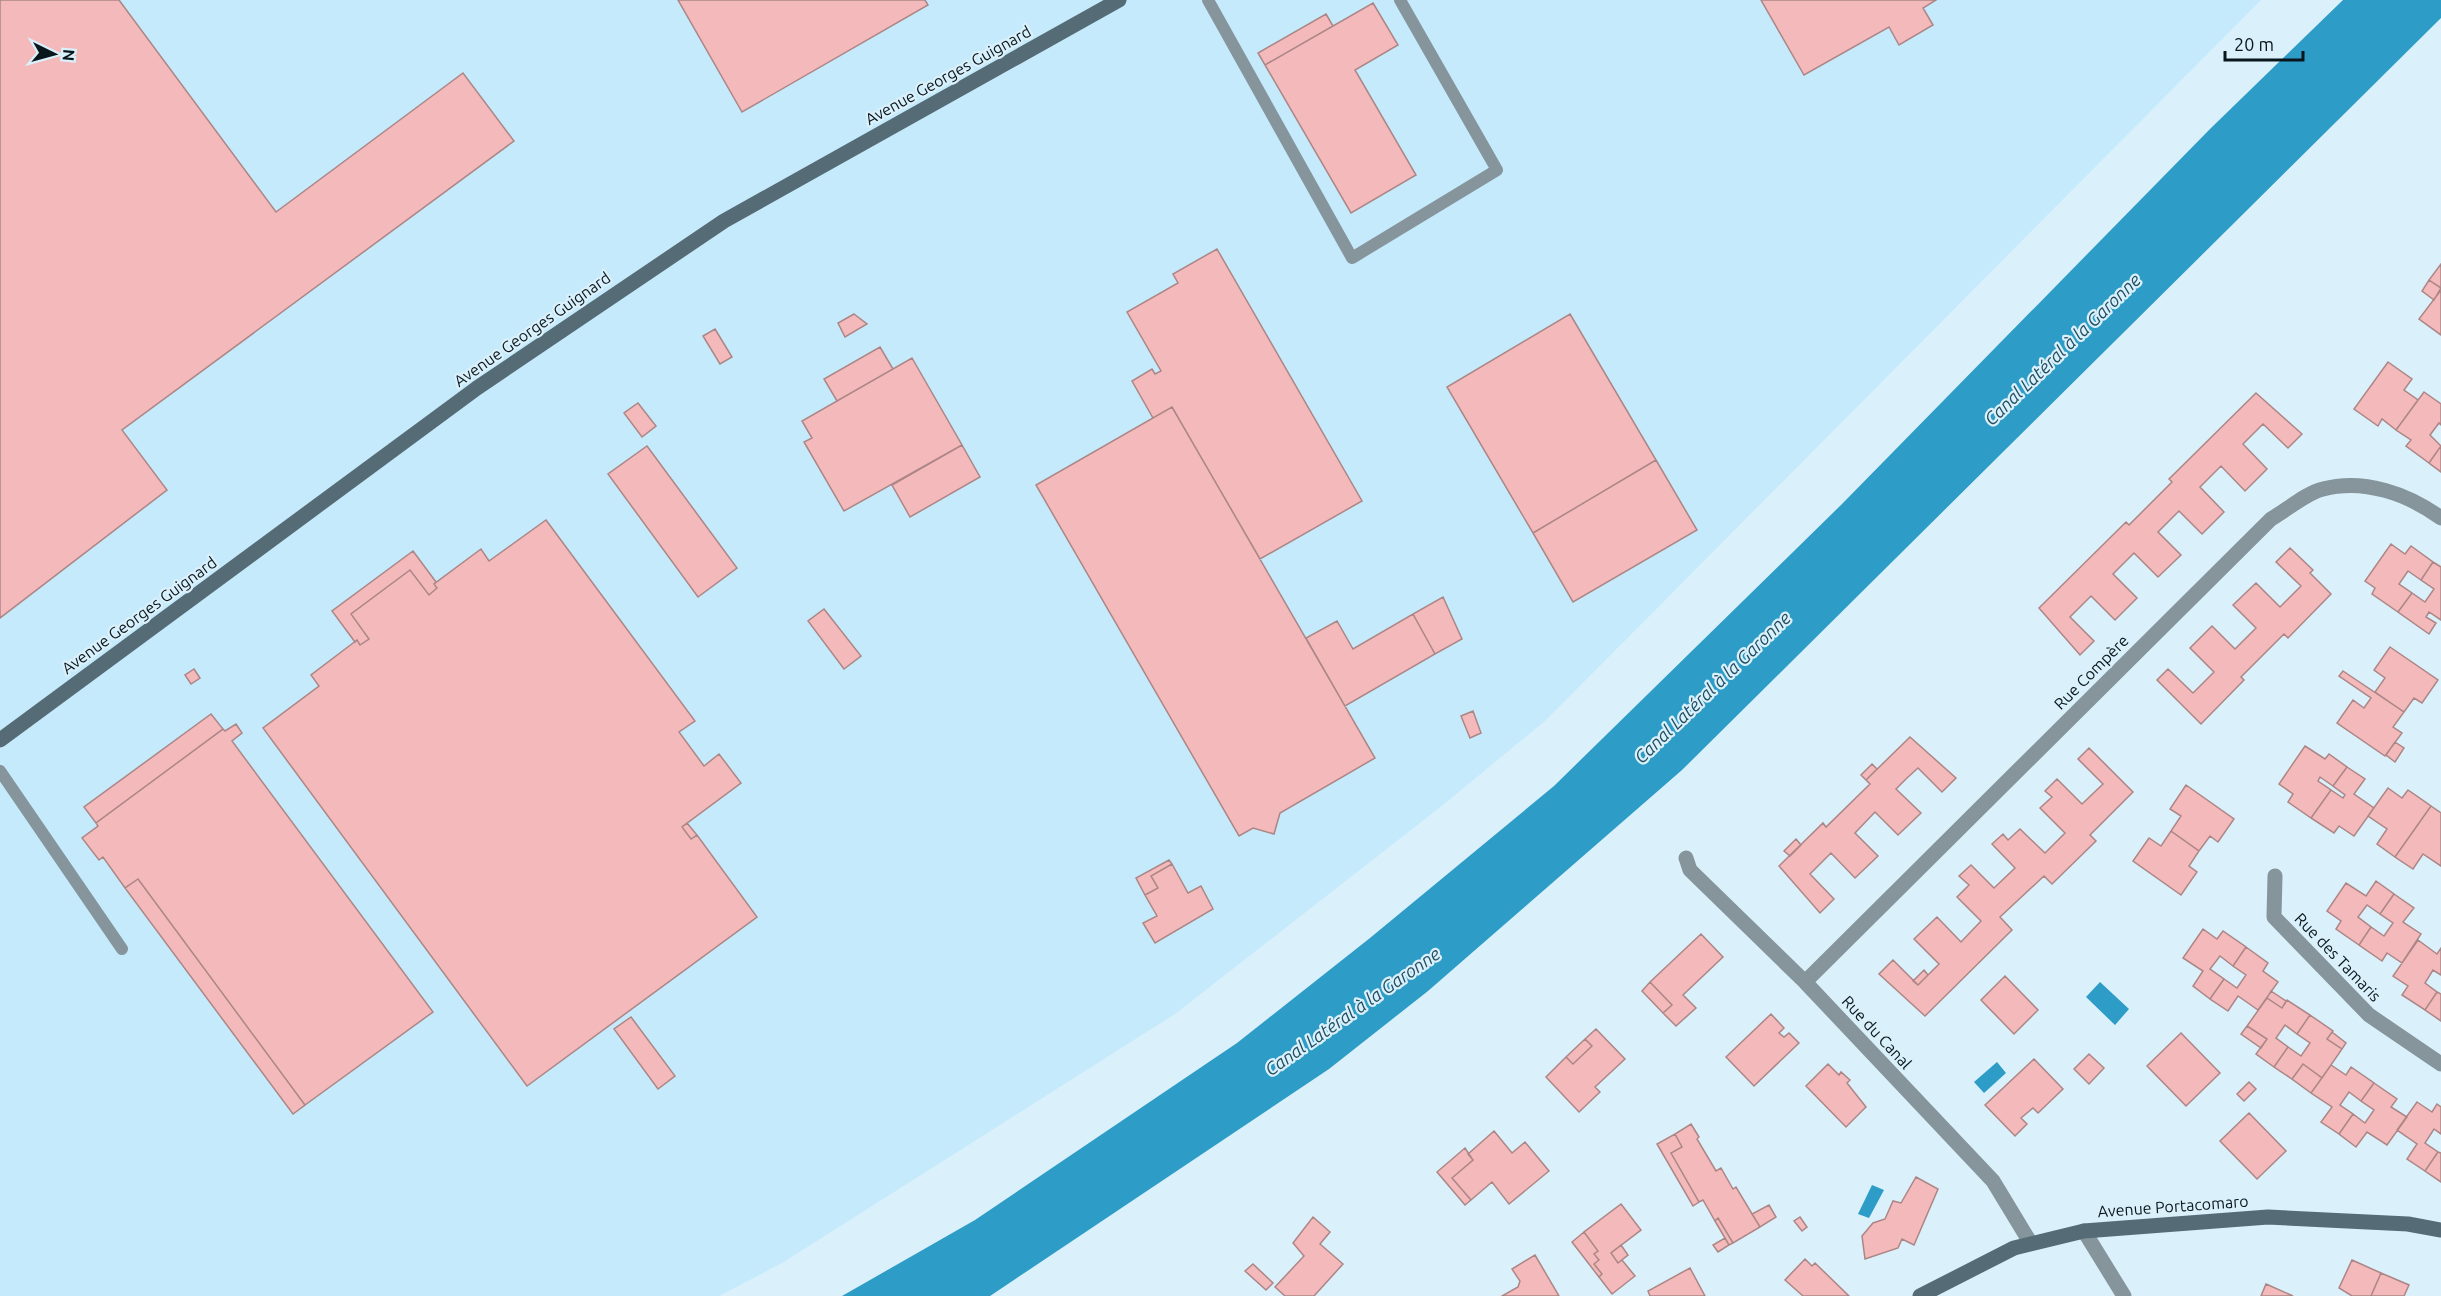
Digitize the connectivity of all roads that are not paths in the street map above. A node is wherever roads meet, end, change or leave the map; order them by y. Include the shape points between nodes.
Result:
1 (1119, 0) edge
2 (1208, 0) edge
3 (1400, 0) edge
4 (2441, 518) edge
5 (0, 740) edge
6 (0, 771) edge
7 (1686, 858) dead end
8 (2275, 876) dead end
9 (122, 949) dead end
10 (1805, 982) junction
11 (2441, 1064) edge
12 (2441, 1230) edge
13 (2084, 1231) junction
14 (2030, 1242) junction
15 (1920, 1296) edge
16 (2124, 1296) edge

1 - 5 street, Avenue Georges Guignard via 724,221 477,388
2 - 3 lane via 1352,258 1497,170
4 - 10 street, Rue Compère via 2425,506 2369,485 2322,489 2271,519
6 - 9 lane
7 - 10 street, Rue du Canal via 1690,870
8 - 11 street, Rue des Tamaris via 2274,917 2369,1015
10 - 14 street, Rue du Canal via 1993,1181
12 - 13 street, Avenue Portacomaro via 2408,1224 2268,1217
13 - 14 street, Avenue Portacomaro
13 - 16 street
14 - 15 street, Avenue Portacomaro

